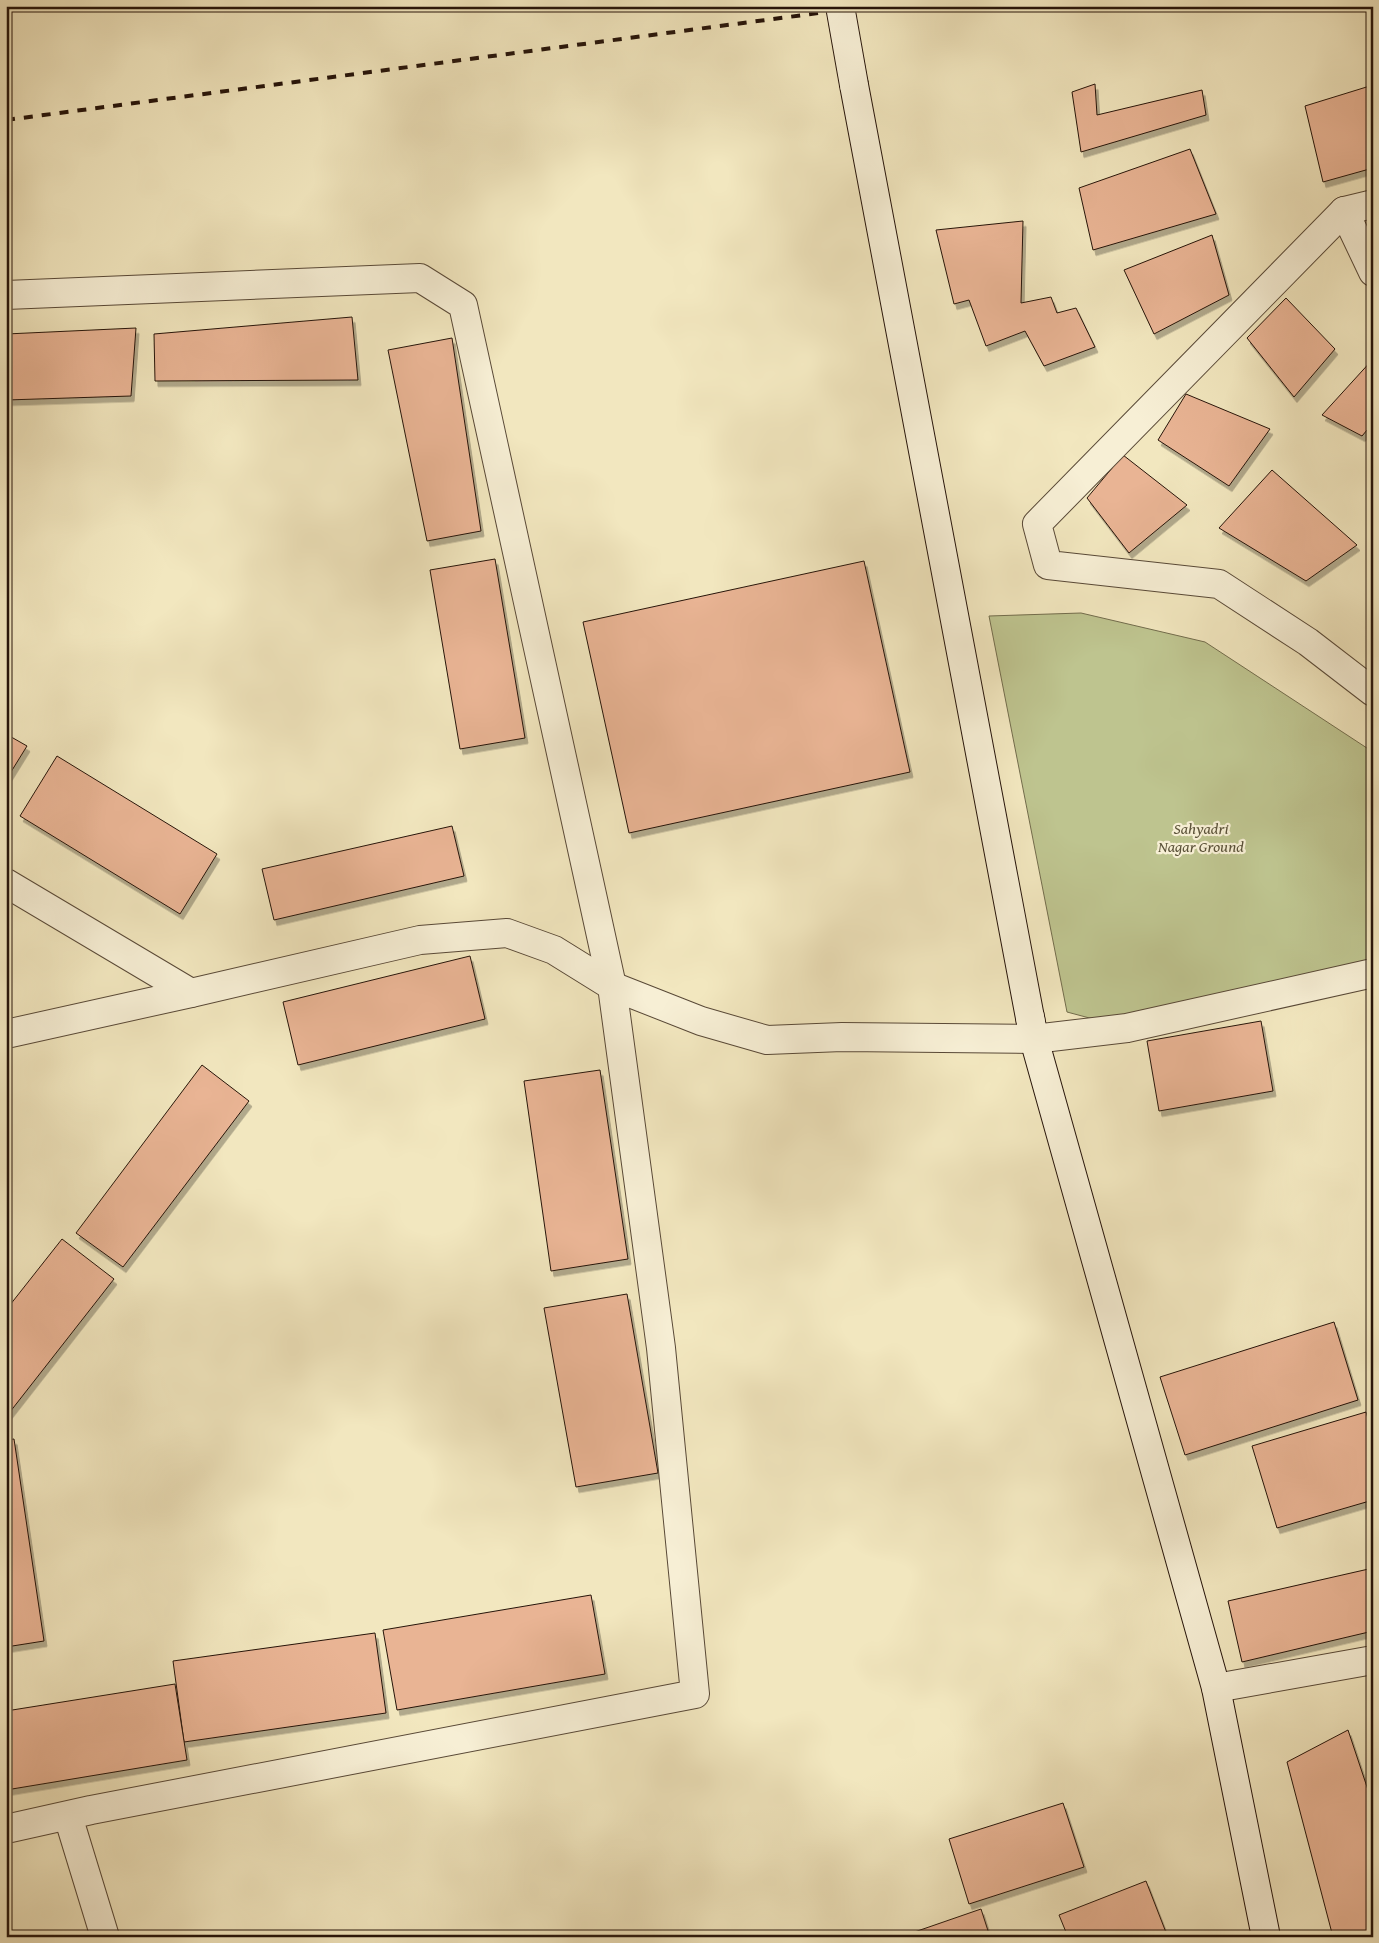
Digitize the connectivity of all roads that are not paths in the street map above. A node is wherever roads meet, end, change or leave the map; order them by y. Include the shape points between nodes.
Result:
1 (840, 6) edge
2 (1373, 204) edge
3 (1344, 211) junction
4 (1373, 272) edge
5 (6, 295) edge
6 (1373, 692) edge
7 (6, 883) edge
8 (1373, 973) edge
9 (612, 986) junction
10 (191, 994) junction
11 (1031, 1023) junction
12 (6, 1034) edge
13 (1373, 1660) edge
14 (1216, 1688) junction
15 (68, 1816) junction
16 (6, 1829) edge
17 (105, 1937) edge
18 (1266, 1937) edge

1 - 11 street, bridge
2 - 3 street
3 - 4 street
3 - 6 street via 1037,524 1048,565 1219,584 1308,642
5 - 9 street via 420,278 463,305
7 - 10 street
8 - 11 street via 1127,1028
9 - 10 street via 554,950 507,933 420,940
9 - 11 street via 701,1021 767,1040
9 - 15 street via 661,1348 695,1694
10 - 12 street
11 - 14 street
13 - 14 street
14 - 18 street
15 - 16 street
15 - 17 street

